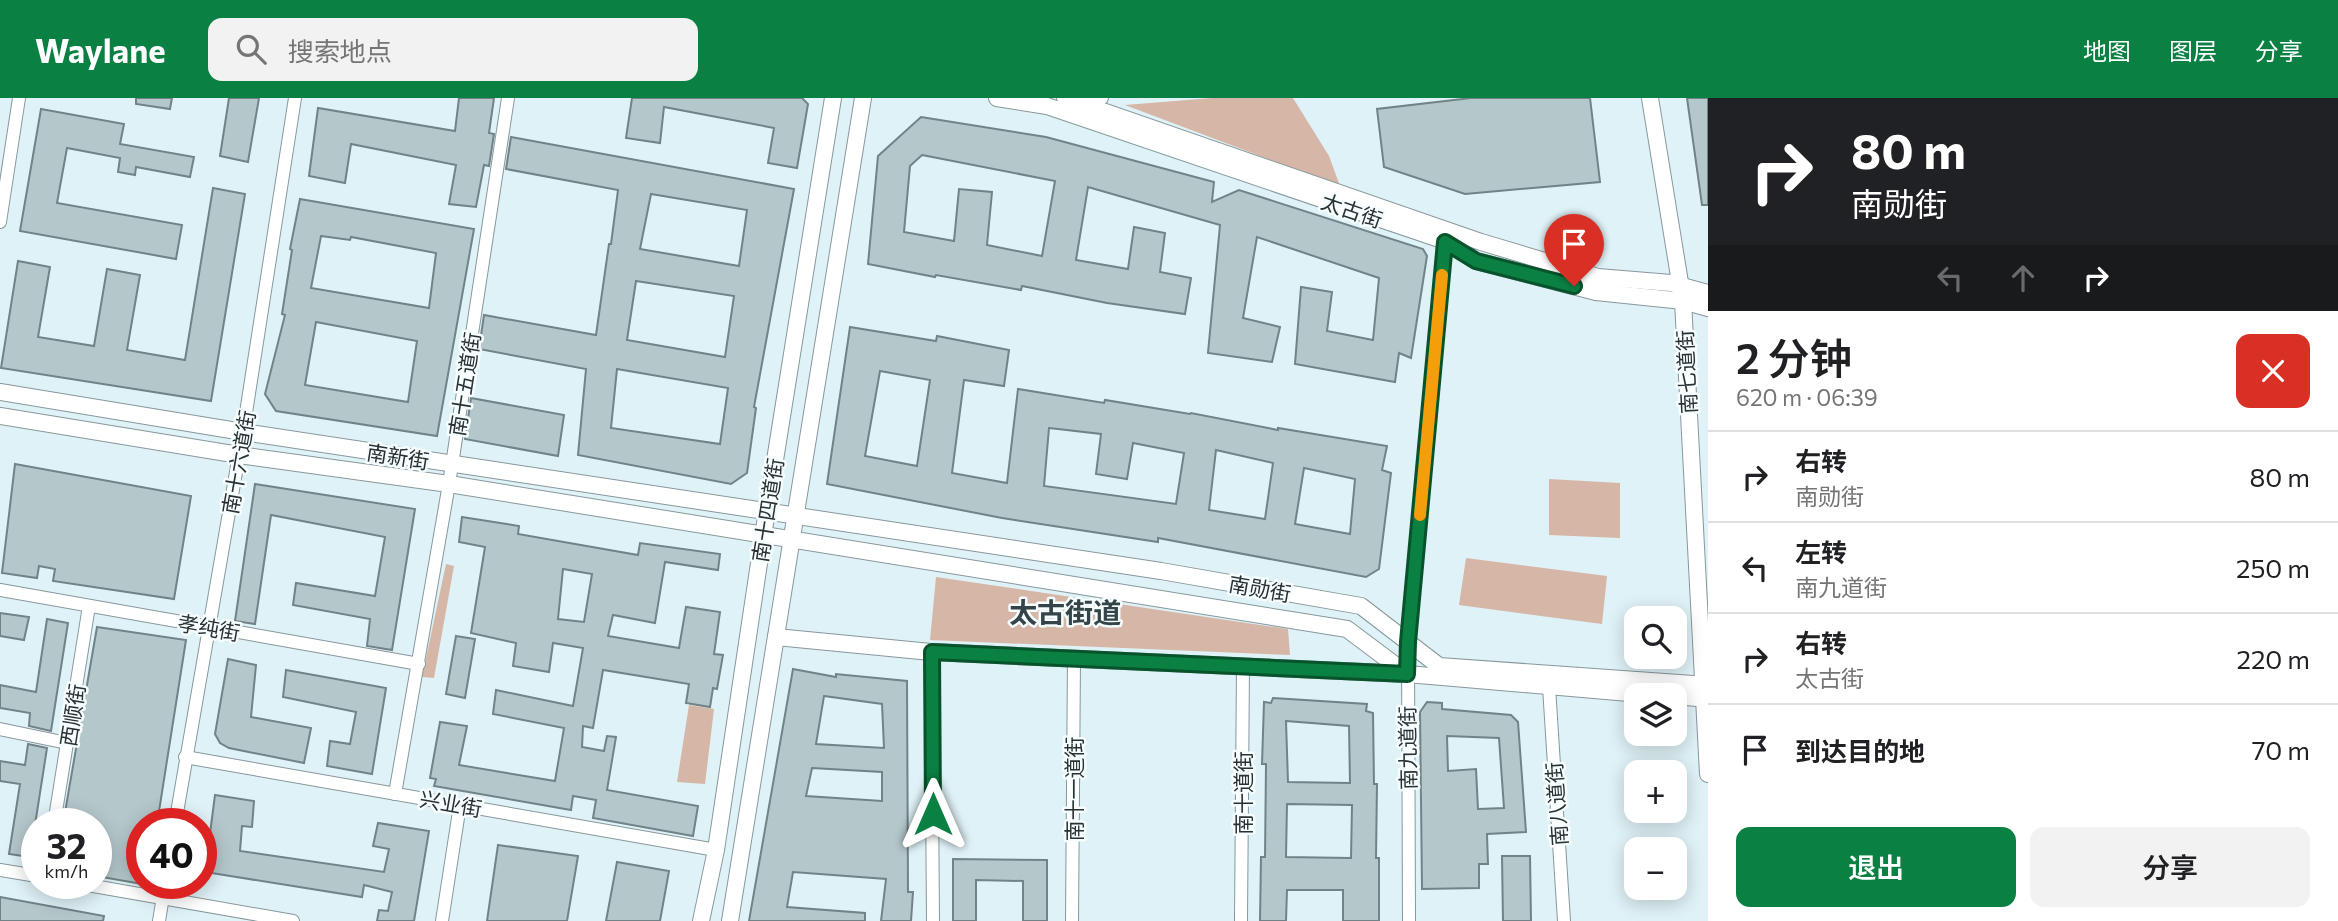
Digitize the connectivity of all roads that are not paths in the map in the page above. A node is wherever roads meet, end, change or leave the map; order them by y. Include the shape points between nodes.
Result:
1 (19, 98) edge
2 (295, 98) edge
3 (508, 98) edge
4 (833, 98) edge
5 (863, 98) edge
6 (997, 98) edge
7 (1102, 98) edge
8 (1650, 98) edge
9 (1071, 100) edge
10 (0, 222) edge
11 (1445, 242) junction
12 (1682, 293) junction
13 (1708, 293) edge
14 (1708, 308) edge
15 (0, 392) edge
16 (0, 416) edge
17 (243, 432) junction
18 (239, 455) junction
19 (452, 464) junction
20 (449, 484) junction
21 (767, 510) junction
22 (796, 514) junction
23 (763, 534) junction
24 (792, 539) junction
25 (0, 590) edge
26 (89, 606) junction
27 (208, 627) junction
28 (775, 637) junction
29 (1408, 642) junction
30 (932, 652) junction
31 (1074, 657) junction
32 (419, 664) junction
33 (1243, 665) junction
34 (1407, 674) junction
35 (1549, 687) junction
36 (1705, 692) edge
37 (1624, 693) edge
38 (1687, 694) edge
39 (0, 729) edge
40 (67, 743) junction
41 (186, 757) junction
42 (1708, 774) edge
43 (395, 794) junction
44 (460, 805) junction
45 (57, 808) edge
46 (178, 808) edge
47 (716, 850) junction
48 (0, 870) edge
49 (21, 873) edge
50 (163, 899) edge
51 (174, 899) edge
52 (159, 921) edge
53 (293, 921) edge
54 (442, 921) edge
55 (701, 921) edge
56 (730, 921) edge
57 (933, 921) edge
58 (1072, 921) edge
59 (1241, 921) edge
60 (1409, 921) edge
61 (1564, 921) edge

1 - 10 street
2 - 17 street, 南十六道街
3 - 19 street, 南十五道街
4 - 21 main road, 南十四道街
5 - 22 main road
6 - 11 main road, 太古街 via 1047,106
7 - 9 street
8 - 12 main road, 南七道街
9 - 12 main road, 太古街 via 1494,246 1598,278 1671,283
11 - 12 main road, 太古街 via 1476,261 1596,292
11 - 29 street, 南九道街
12 - 13 main road, 太古街
12 - 14 main road, 太古街
12 - 36 main road, 南七道街
15 - 17 main road, 南新街
16 - 18 main road, 南新街
17 - 18 street, 南十六道街
17 - 19 main road, 南新街
18 - 20 main road, 南新街
18 - 27 street, 南十六道街
19 - 20 street, 南十五道街
19 - 21 main road, 南新街
20 - 23 main road, 南新街
20 - 32 street, 南十五道街
21 - 22 main road, 南新街
21 - 23 main road, 南十四道街
22 - 24 main road
22 - 29 main road, 南勋街 via 1361,606
23 - 24 main road, 南新街
23 - 47 main road, 南十四道街
24 - 28 main road
24 - 34 main road, 南勋街 via 1347,629
25 - 26 street, 孝纯街
26 - 27 street, 孝纯街
26 - 40 street, 西顺街
27 - 32 street, 孝纯街
27 - 41 street, 南十六道街
28 - 30 main road
28 - 56 main road
29 - 34 street, 南九道街
29 - 36 main road, 南勋街 via 1439,666
30 - 31 main road
30 - 57 street
31 - 33 main road
31 - 58 street, 南十一道街
32 - 43 street, 南十五道街
33 - 34 main road
33 - 59 street, 南十道街
34 - 35 main road
34 - 60 street, 南九道街
35 - 37 main road
35 - 61 street, 南八道街
36 - 38 main road
36 - 42 main road, 南七道街
39 - 40 street
40 - 45 street, 西顺街
41 - 43 street, 兴业街
41 - 46 street, 南十六道街
43 - 44 street, 兴业街
44 - 47 street, 兴业街
44 - 54 street
47 - 55 main road, 南十四道街
48 - 49 street
50 - 52 street
51 - 53 street

